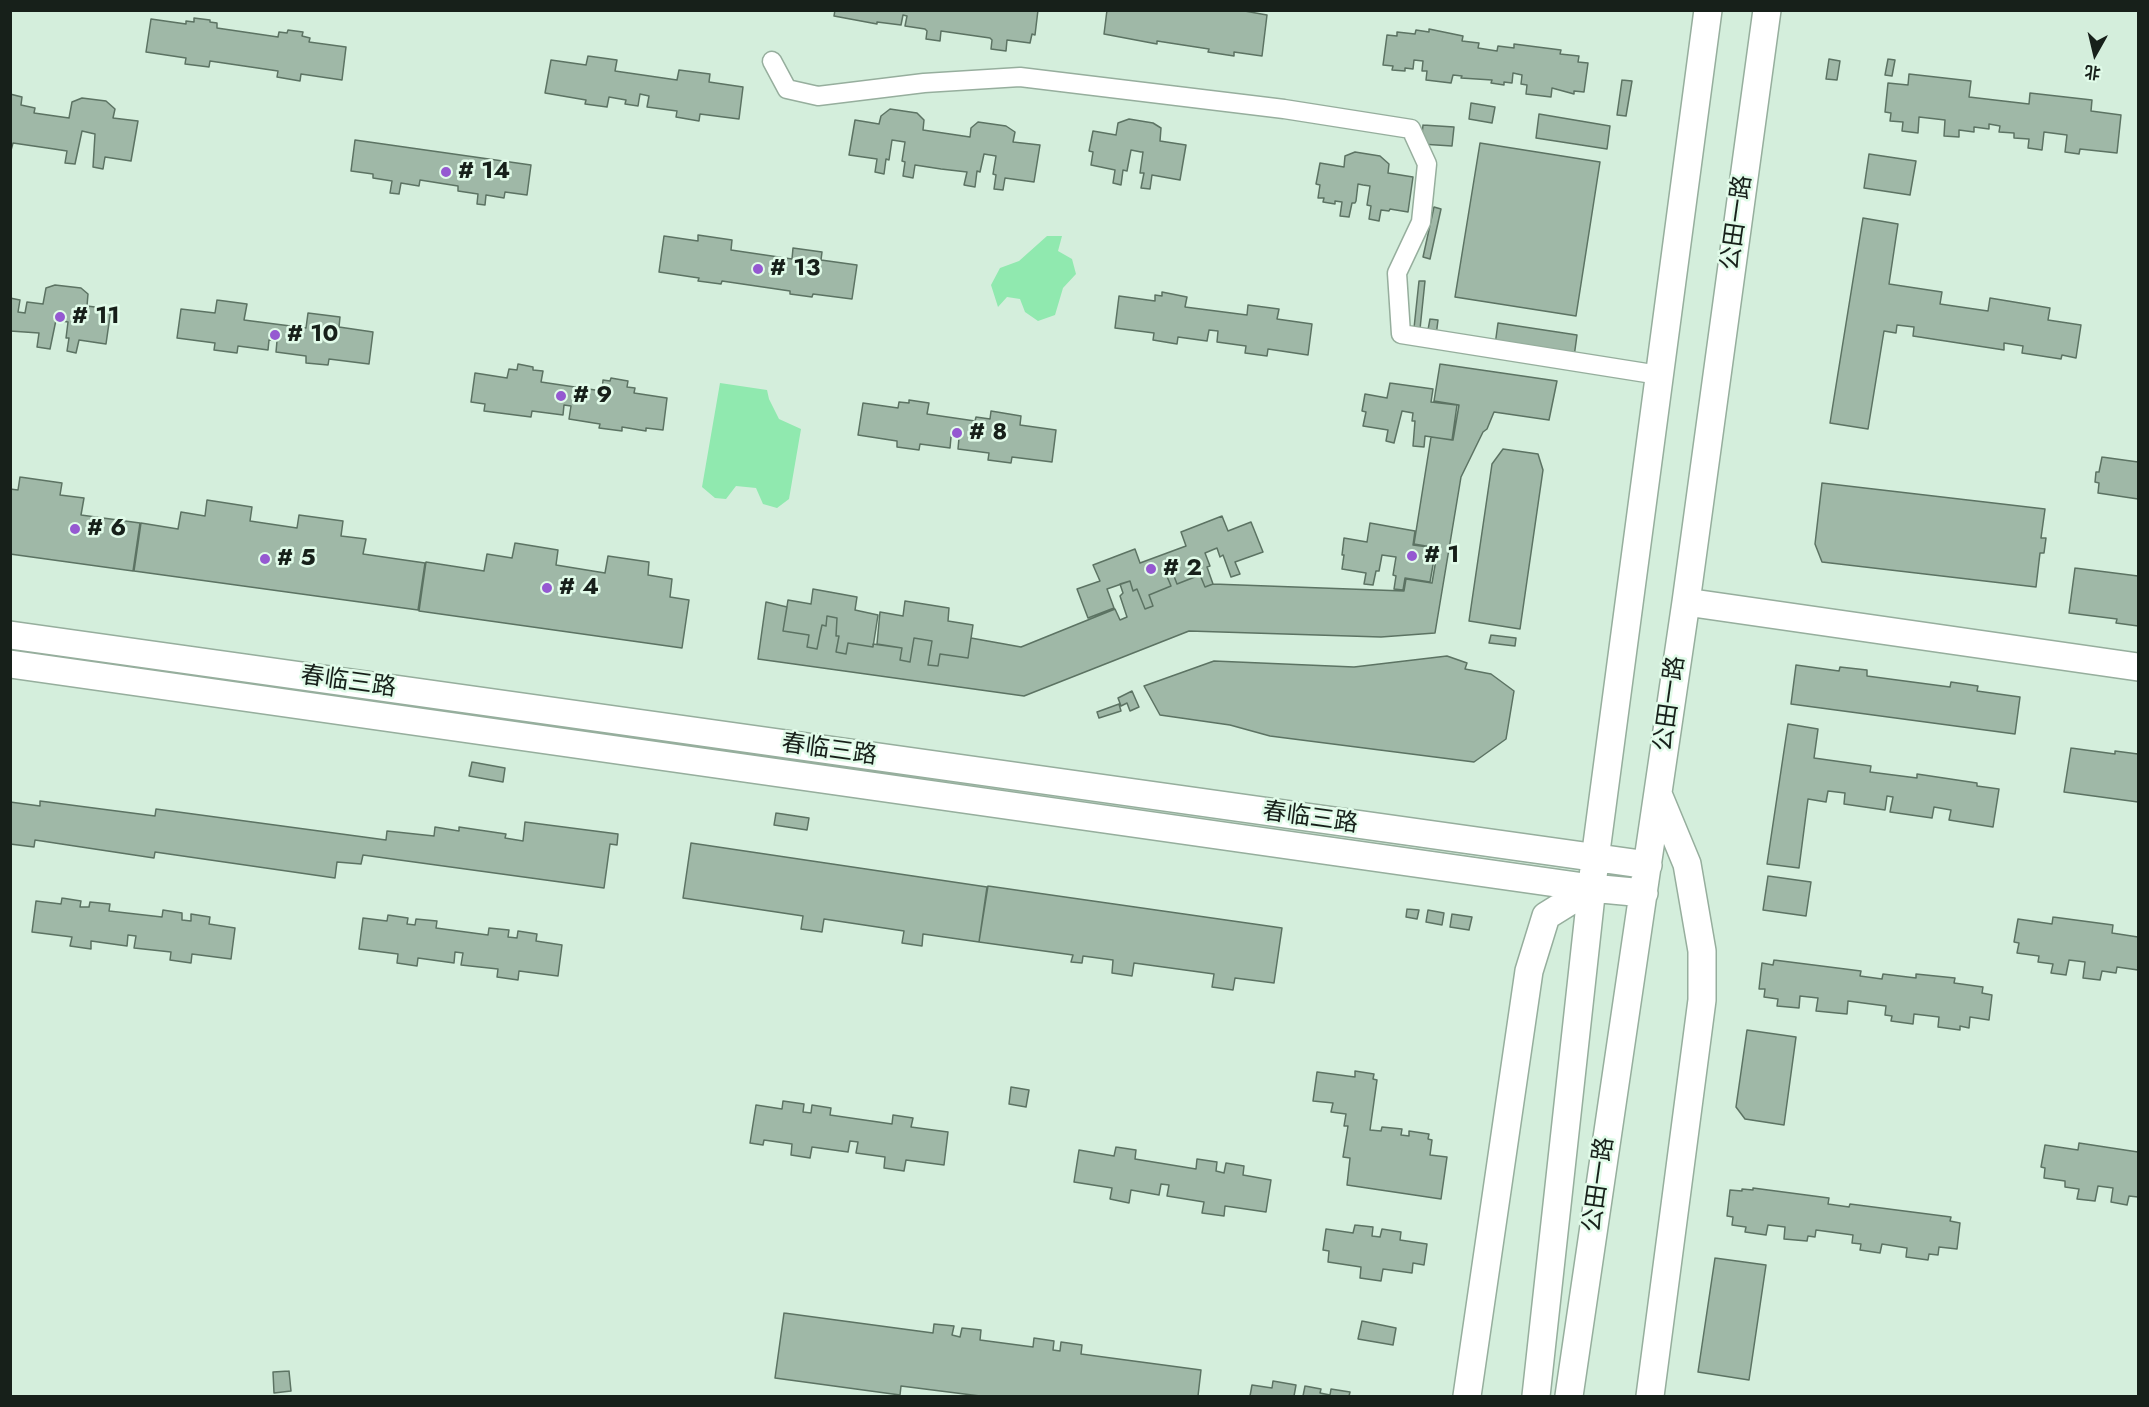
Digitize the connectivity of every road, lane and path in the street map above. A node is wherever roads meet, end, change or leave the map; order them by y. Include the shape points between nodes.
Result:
1 (1708, 10) edge
2 (1767, 10) edge
3 (772, 61) dead end
4 (1659, 375) junction
5 (1686, 602) junction
6 (10, 635) edge
7 (10, 664) edge
8 (2139, 667) edge
9 (1658, 794) junction
10 (1595, 859) junction
11 (1647, 865) junction
12 (1592, 888) junction
13 (1644, 892) junction
14 (1467, 1396) edge
15 (1536, 1396) edge
16 (1569, 1396) edge
17 (1650, 1396) edge

1 - 4 street, 公田一路
2 - 5 street, 公田一路
3 - 4 street via 787,89 818,96 924,83 1020,77 1284,109 1411,129 1427,164 1421,222 1396,273 1401,334
4 - 10 street, 公田一路
5 - 8 street
5 - 9 street, 公田一路
6 - 10 street, 春临三路
7 - 12 street, 春临三路
9 - 11 street, 公田一路
9 - 17 street via 1687,864 1702,951 1702,1000
10 - 11 street, 春临三路
10 - 12 street, 公田一路
11 - 13 street, 公田一路
12 - 13 street, 春临三路
12 - 14 street via 1546,916 1529,971
12 - 15 street, 公田一路
13 - 16 street, 公田一路

